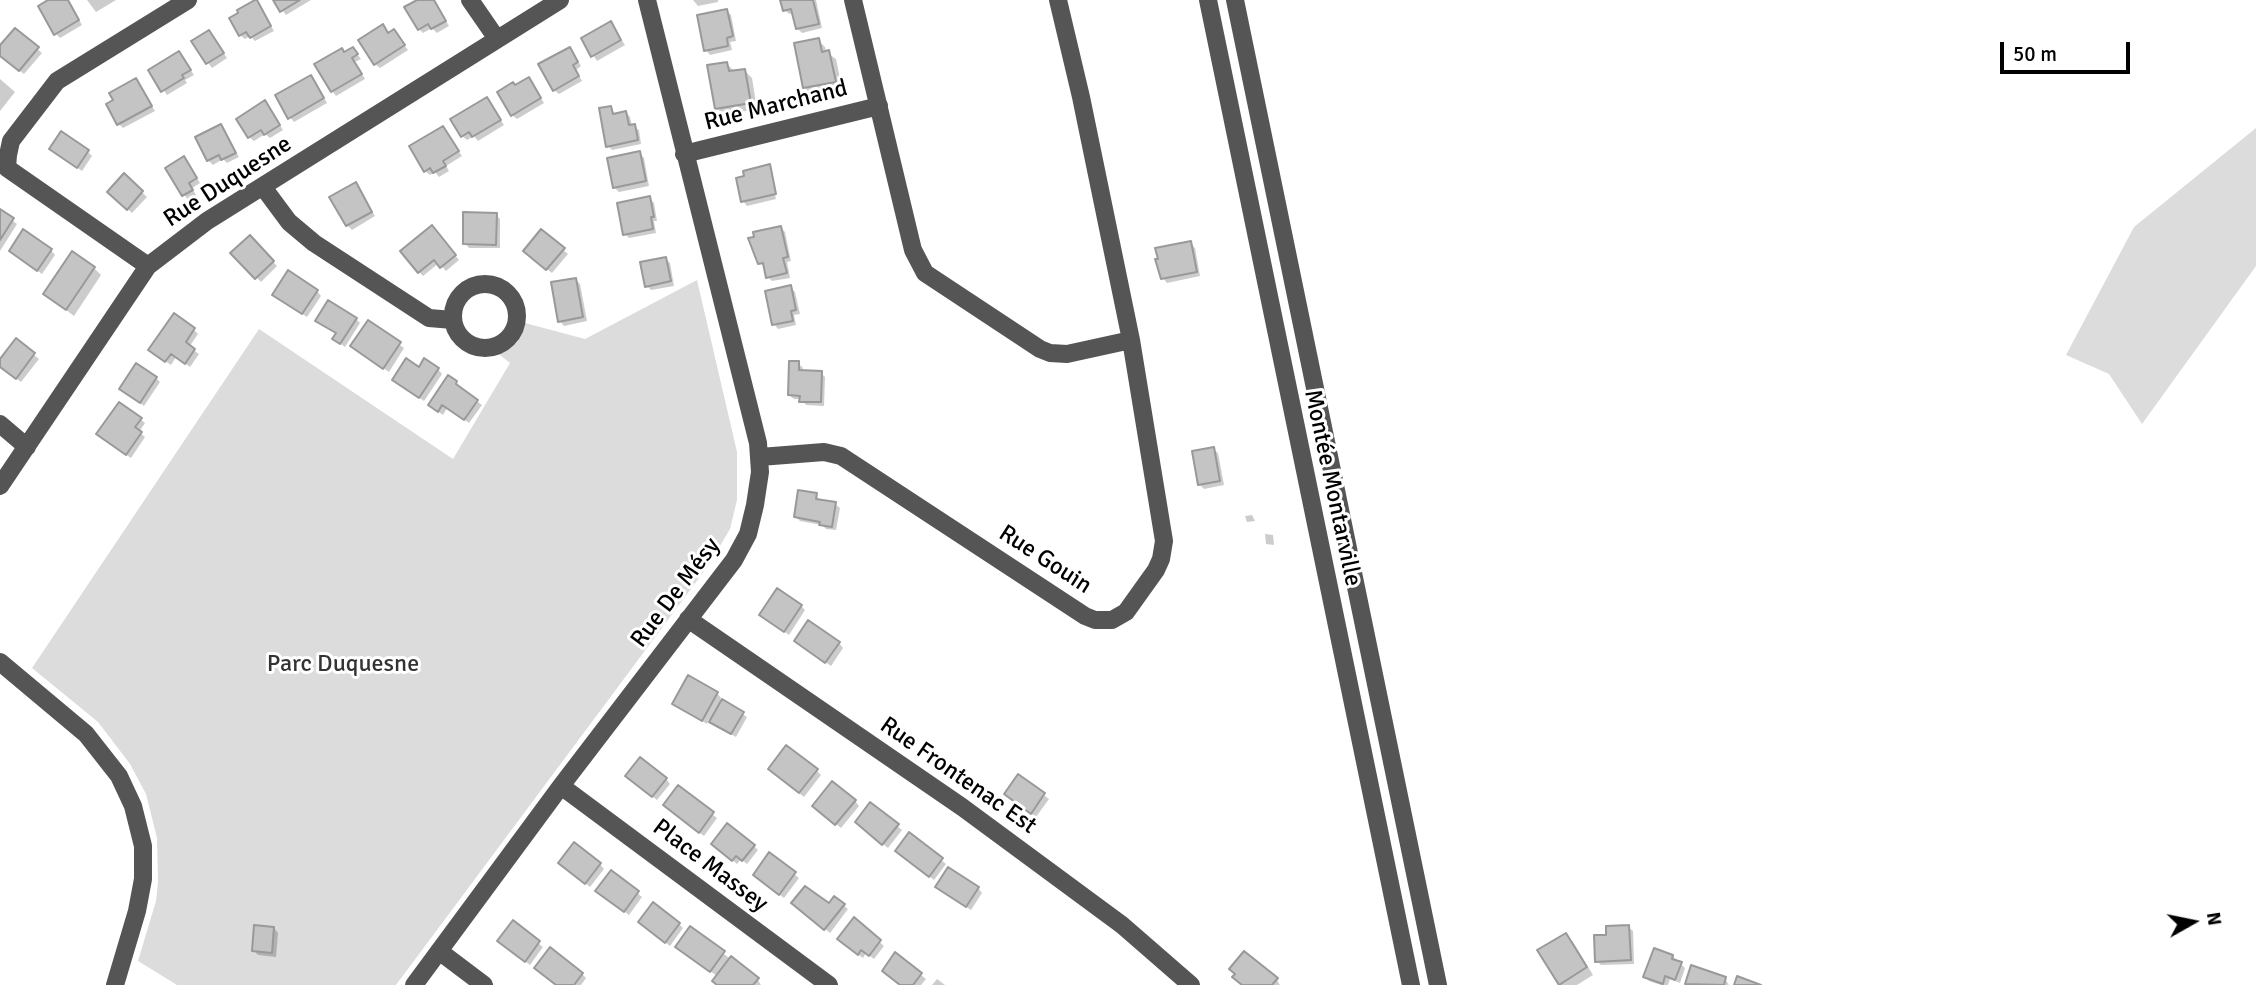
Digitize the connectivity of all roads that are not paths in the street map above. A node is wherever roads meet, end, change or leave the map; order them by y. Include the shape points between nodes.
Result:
1 (188, 0) edge
2 (470, 0) edge
3 (560, 0) edge
4 (647, 0) edge
5 (853, 0) edge
6 (1058, 0) edge
7 (1208, 0) edge
8 (1235, 0) edge
9 (497, 39) junction
10 (880, 106) junction
11 (684, 154) junction
12 (263, 187) junction
13 (148, 266) junction
14 (453, 320) dead end
15 (1131, 341) junction
16 (0, 424) edge
17 (27, 447) junction
18 (760, 457) junction
19 (0, 486) edge
20 (688, 619) junction
21 (0, 662) edge
22 (561, 786) junction
23 (439, 951) junction
24 (115, 985) edge
25 (414, 985) edge
26 (484, 985) edge
27 (828, 985) edge
28 (1191, 985) edge
29 (1411, 985) edge
30 (1438, 985) edge

1 - 13 street via 57,81 11,141 8,155 7,168
2 - 9 street
3 - 9 street, Rue Duquesne
4 - 11 street, Rue De Mésy
5 - 10 street
6 - 15 street, Rue Gouin
7 - 29 street, Montée Montarville
8 - 30 street, Montée Montarville
9 - 12 street, Rue Duquesne
10 - 11 street, Rue Marchand
10 - 15 street via 913,250 925,272 1045,351 1067,354
11 - 18 street, Rue De Mésy
12 - 13 street, Rue Duquesne via 207,221
12 - 14 street via 289,222 314,243 429,318
13 - 17 street, Rue Duquesne
15 - 18 street, Rue Gouin via 1164,547 1159,565 1135,601 1112,620 1084,616 841,456 818,452
16 - 17 street
17 - 19 street, Rue Duquesne
18 - 20 street, Rue De Mésy via 748,534 734,560
20 - 22 street, Rue De Mésy
20 - 28 street, Rue Frontenac Est via 962,807 1122,925
21 - 24 street via 86,734 119,776 133,806 143,846 143,879
22 - 23 street, Rue De Mésy
22 - 27 street, Place Massey
23 - 25 street, Rue De Mésy
23 - 26 street

